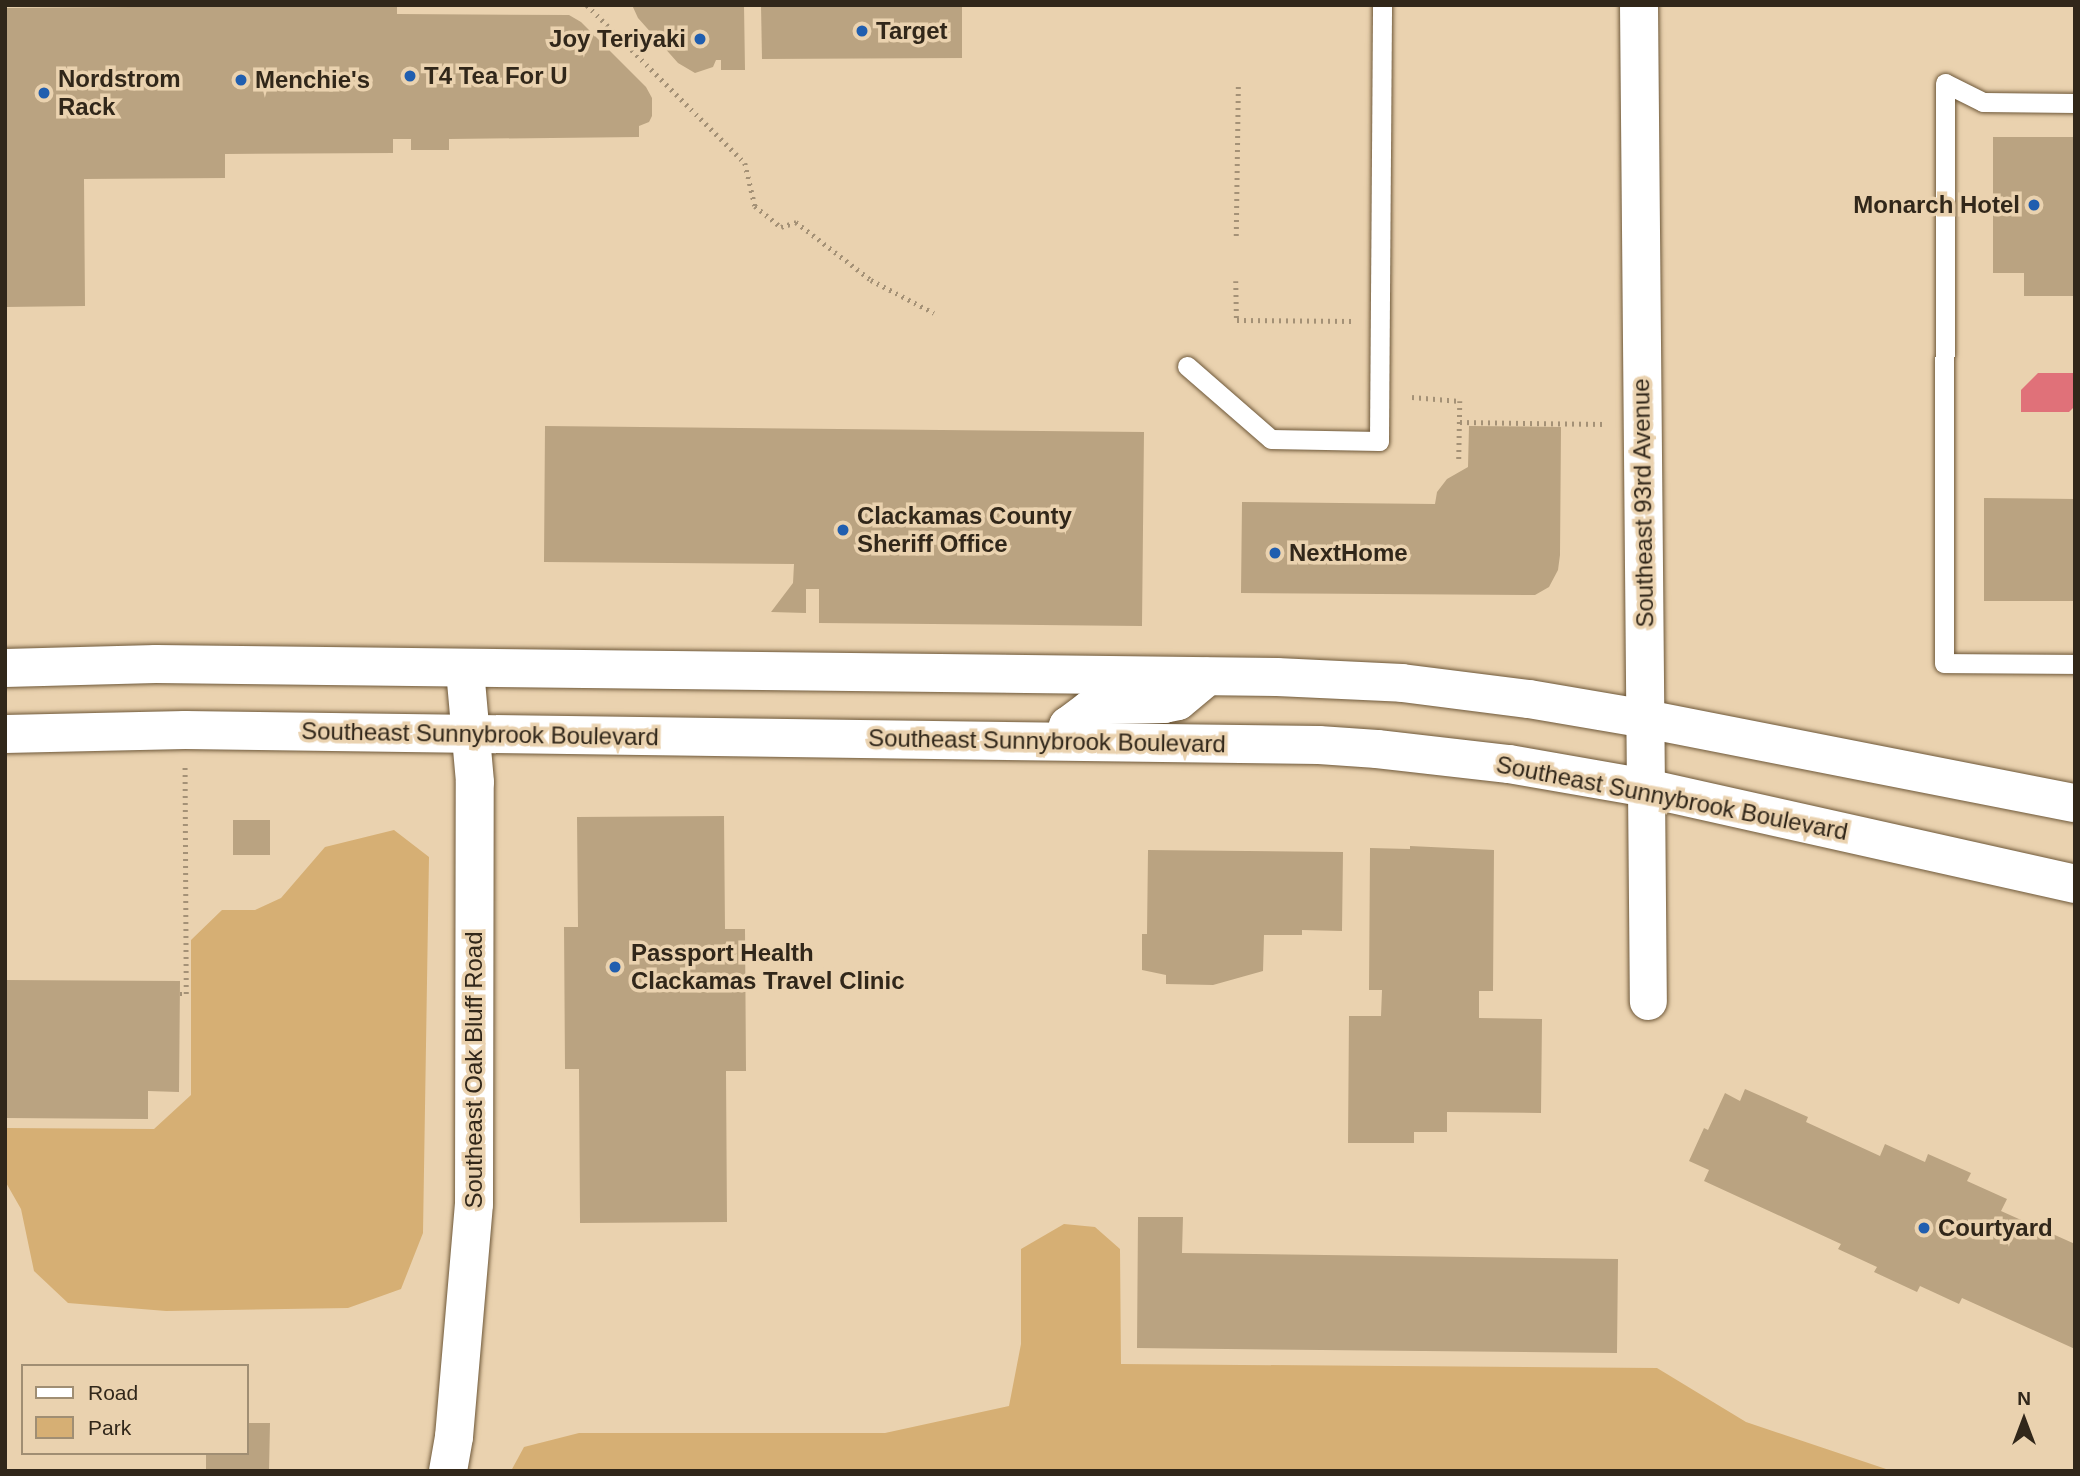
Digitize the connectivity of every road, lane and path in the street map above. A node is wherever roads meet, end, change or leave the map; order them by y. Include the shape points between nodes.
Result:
1 (587, 5) edge
2 (1382, 5) edge
3 (1639, 5) edge
4 (1238, 85) dead end
5 (2075, 103) edge
6 (1236, 236) dead end
7 (1236, 281) dead end
8 (934, 313) dead end
9 (1356, 333) dead end
10 (1187, 366) dead end
11 (1412, 397) dead end
12 (1460, 422) junction
13 (1642, 425) junction
14 (1459, 461) dead end
15 (2075, 664) edge
16 (5, 668) edge
17 (465, 668) junction
18 (1207, 677) junction
19 (1646, 719) junction
20 (185, 730) junction
21 (5, 734) edge
22 (471, 734) junction
23 (1064, 741) junction
24 (1646, 788) junction
25 (2075, 803) edge
26 (2075, 884) edge
27 (180, 994) dead end
28 (1648, 1001) dead end
29 (448, 1471) edge

1 - 8 path via 745,163 755,206 781,227 796,222 871,280
2 - 10 lane via 1379,441 1271,439
3 - 13 main road, Southeast 93rd Avenue
4 - 6 path
5 - 15 lane via 1983,102 1945,82 1944,663
7 - 9 path via 1237,320 1356,321
11 - 12 path via 1460,401
12 - 13 path
12 - 14 path
13 - 19 main road, Southeast 93rd Avenue
16 - 17 main road via 156,664
17 - 18 main road
17 - 22 main road, Southeast Oak Bluff Road
18 - 19 main road via 1402,683
18 - 23 main road via 1178,701 1089,710 1068,726
19 - 24 main road, Southeast 93rd Avenue
19 - 25 main road
20 - 21 main road, Southeast Sunnybrook Boulevard
20 - 22 main road, Southeast Sunnybrook Boulevard
20 - 27 path via 186,994
22 - 23 main road, Southeast Sunnybrook Boulevard
22 - 29 main road, Southeast Oak Bluff Road via 475,782 474,1204
23 - 24 main road, Southeast Sunnybrook Boulevard via 1319,745 1415,752
24 - 26 main road, Southeast Sunnybrook Boulevard
24 - 28 street, Southeast 93rd Avenue

